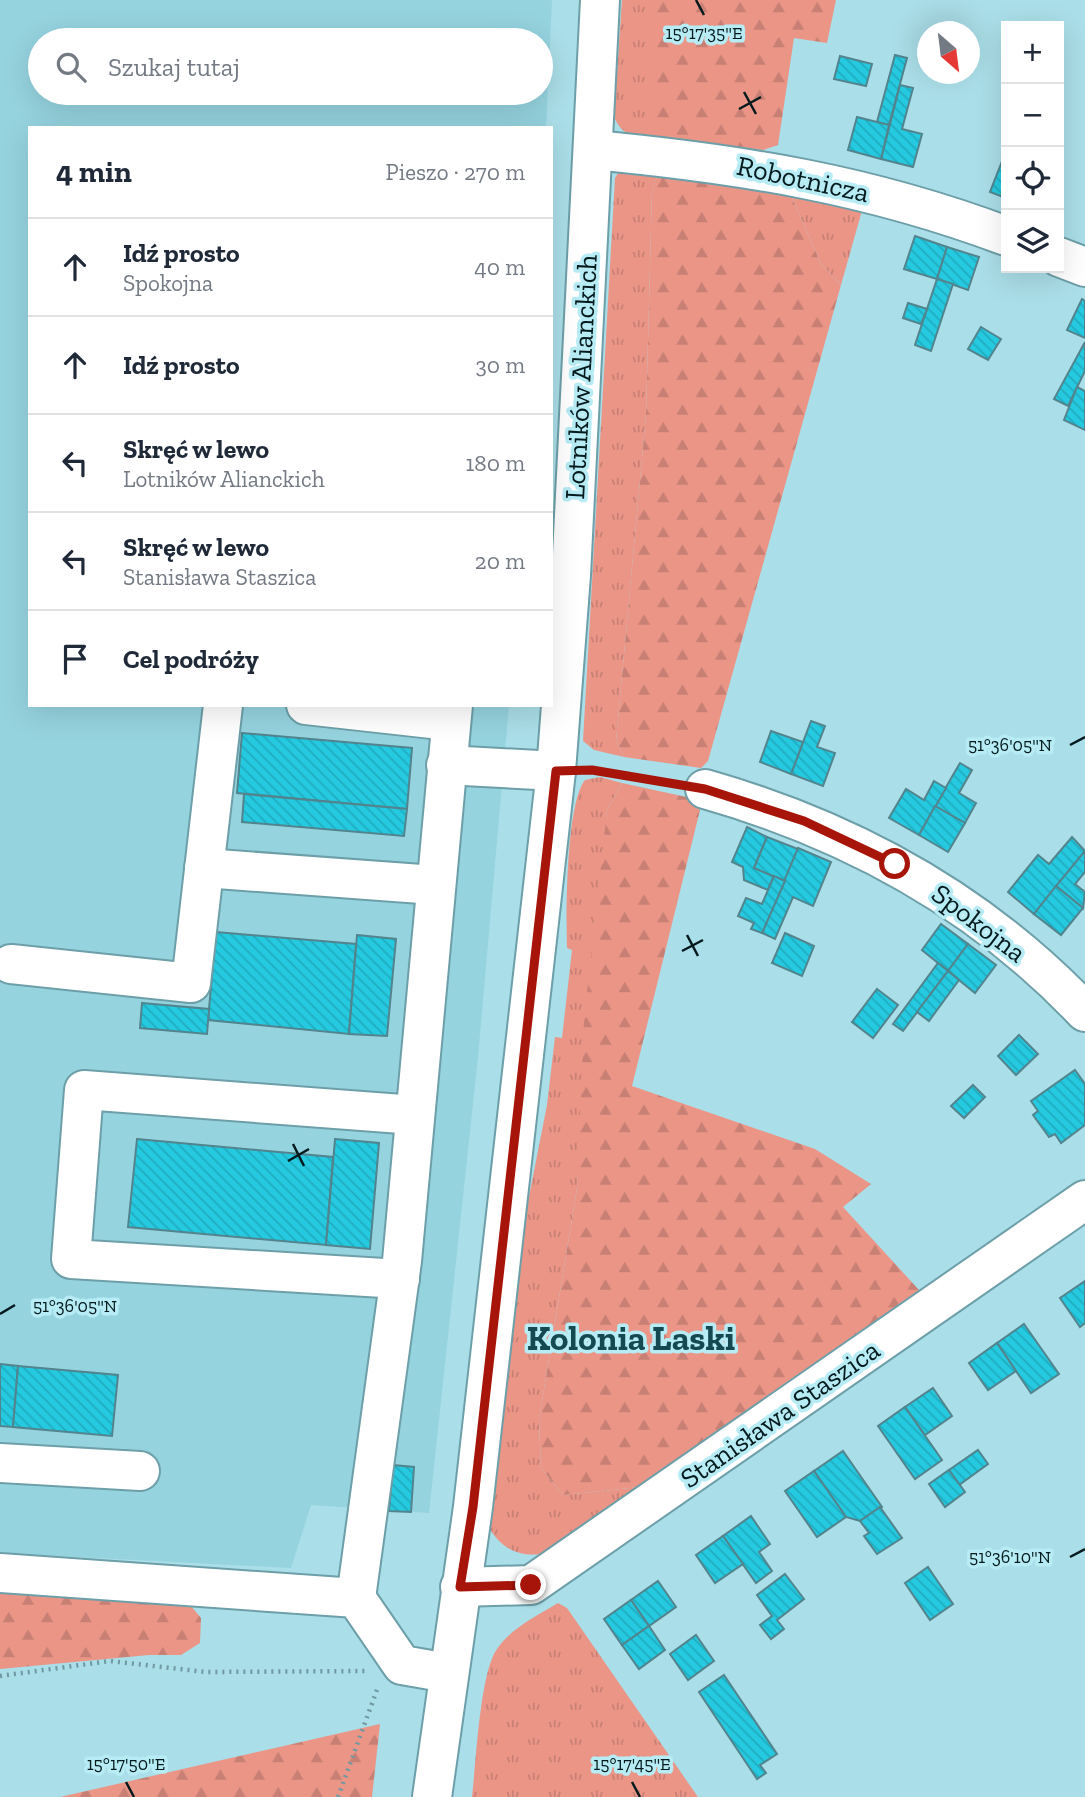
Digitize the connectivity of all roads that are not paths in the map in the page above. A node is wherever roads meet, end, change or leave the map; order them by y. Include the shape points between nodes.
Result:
1 (600, 0) edge
2 (594, 150) junction
3 (1001, 234) edge
4 (1064, 259) edge
5 (1085, 267) edge
6 (223, 707) edge
7 (342, 707) edge
8 (452, 713) edge
9 (446, 765) junction
10 (556, 771) junction
11 (705, 789) road end
12 (204, 868) junction
13 (435, 885) junction
14 (11, 964) dead end
15 (1085, 1012) edge
16 (415, 1115) junction
17 (1085, 1200) edge
18 (400, 1279) junction
19 (0, 1463) edge
20 (141, 1471) dead end
21 (0, 1573) edge
22 (460, 1587) junction
23 (356, 1598) junction
24 (448, 1673) junction
25 (432, 1797) edge

1 - 2 street, Lotników Alianckich
2 - 3 street, Robotnicza via 725,163 839,184 945,213
2 - 10 street, Lotników Alianckich
4 - 5 street
6 - 12 street
7 - 8 street
8 - 9 street
9 - 10 street
9 - 13 street
10 - 22 street, Lotników Alianckich via 473,1507
11 - 15 street, Spokojna via 804,821 895,864 957,902
12 - 13 street
12 - 14 street via 191,983
13 - 16 street
16 - 18 street
16 - 18 street via 84,1090 71,1259
17 - 22 street, Stanisława Staszica via 531,1585
18 - 23 street
19 - 20 street
21 - 23 street
22 - 24 street, Lotników Alianckich
23 - 24 street via 402,1665
24 - 25 street, Lotników Alianckich

